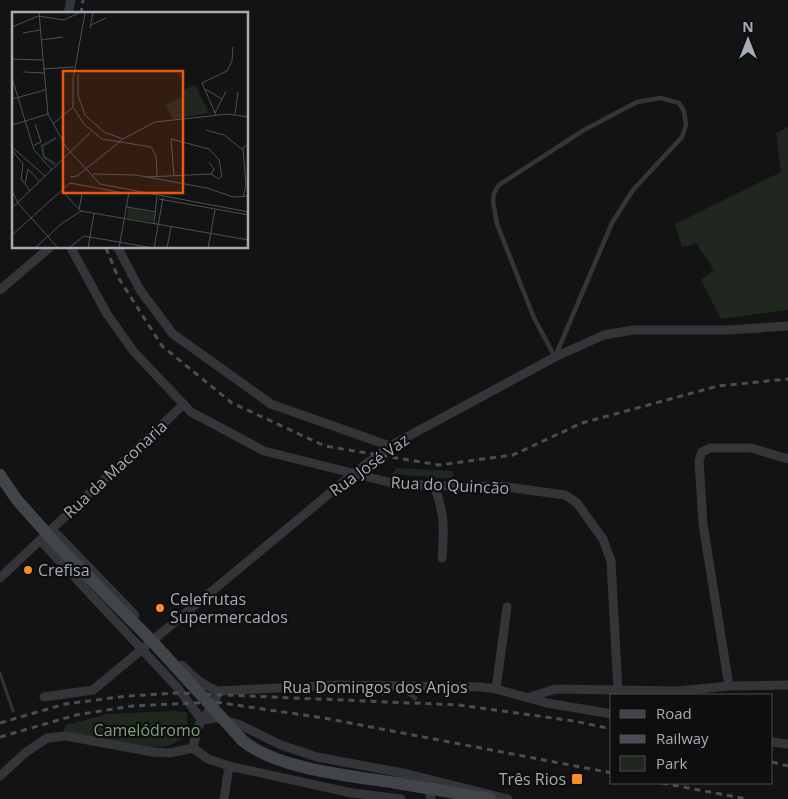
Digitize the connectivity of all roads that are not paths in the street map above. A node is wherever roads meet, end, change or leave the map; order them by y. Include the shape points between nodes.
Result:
1 (48, 249) edge
2 (72, 249) edge
3 (119, 249) edge
4 (0, 290) edge
5 (788, 326) edge
6 (555, 357) junction
7 (184, 404) junction
8 (390, 446) junction
9 (788, 459) edge
10 (354, 474) junction
11 (0, 475) edge
12 (434, 486) junction
13 (46, 534) junction
14 (442, 558) dead end
15 (0, 578) edge
16 (507, 607) dead end
17 (156, 637) junction
18 (142, 650) junction
19 (408, 685) junction
20 (788, 685) edge
21 (730, 686) junction
22 (496, 689) junction
23 (218, 691) junction
24 (618, 691) junction
25 (44, 697) dead end
26 (415, 698) dead end
27 (526, 698) junction
28 (610, 714) edge
29 (202, 720) junction
30 (773, 742) edge
31 (788, 744) edge
32 (193, 748) junction
33 (229, 766) junction
34 (0, 776) edge
35 (416, 787) junction
36 (433, 798) edge
37 (224, 799) edge
38 (401, 799) edge
39 (490, 799) edge
40 (508, 799) edge

1 - 4 street
2 - 7 street, Rua do Quincão via 106,314 134,352
3 - 8 street via 140,290 173,334 271,404
5 - 6 street, Rua José Vaz via 633,330 604,335
6 - 6 lane via 612,223 633,190 682,137 686,124 679,103 661,98 637,102 584,130 499,185 494,193 492,202 497,224 534,318
6 - 8 street, Rua José Vaz
7 - 10 street, Rua do Quincão via 191,412 264,451
7 - 13 street, Rua da Maconaria
8 - 10 street, Rua José Vaz
9 - 21 street via 751,448 710,448 702,452 699,460 703,524
10 - 12 street, Rua do Quincão via 392,483
10 - 17 street, Rua José Vaz
11 - 13 main road
12 - 14 street via 443,514
12 - 24 street, Rua do Quincão via 500,486 564,495 577,503 603,539 612,561
13 - 15 street, Rua da Maconaria
13 - 17 street
13 - 18 street
13 - 35 main road, bridge via 252,748 309,769
16 - 22 street
17 - 18 street, Rua José Vaz
17 - 23 street via 189,673
18 - 25 street, Rua José Vaz via 93,690
18 - 29 street
19 - 22 street, Rua Domingos dos Anjos
19 - 23 street, Rua Domingos dos Anjos via 338,684
19 - 26 lane via 408,693
20 - 21 street
21 - 24 street via 678,691
22 - 27 street, Rua Domingos dos Anjos
23 - 29 street via 215,702
24 - 27 street via 555,689
27 - 28 street, Rua Domingos dos Anjos
29 - 32 street
29 - 40 street via 216,718 238,724 281,745 317,757 408,774
30 - 31 street
32 - 33 street via 208,759
32 - 34 street via 170,753 153,752 66,736 47,738
33 - 37 street
33 - 38 street via 352,793
35 - 36 main road
35 - 39 main road

